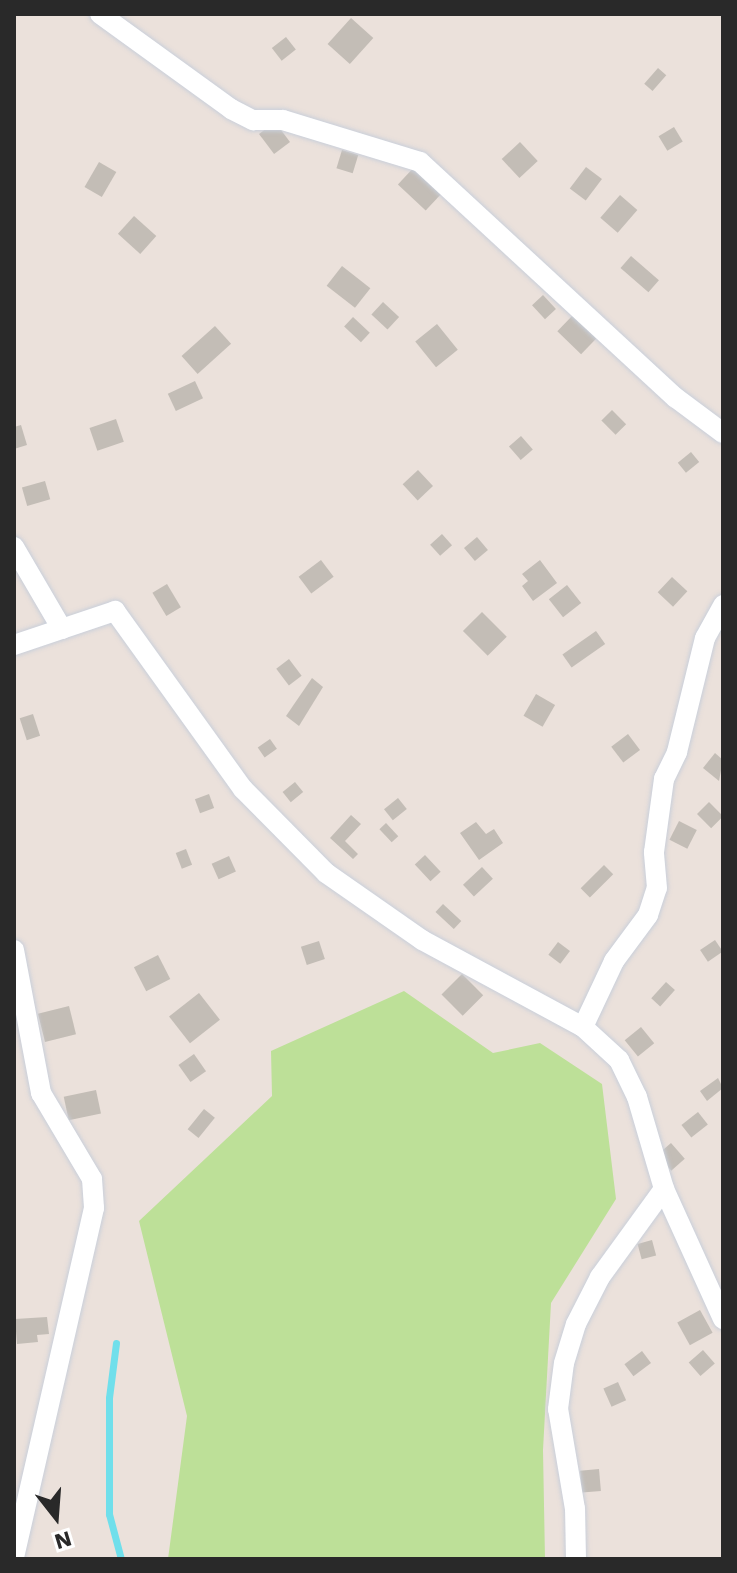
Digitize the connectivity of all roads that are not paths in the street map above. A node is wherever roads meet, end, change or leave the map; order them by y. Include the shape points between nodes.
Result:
1 (100, 14) edge
2 (723, 433) edge
3 (14, 547) edge
4 (723, 605) edge
5 (62, 629) junction
6 (14, 645) edge
7 (14, 950) edge
8 (583, 1027) junction
9 (664, 1189) junction
10 (723, 1319) edge
11 (14, 1558) edge
12 (576, 1559) edge

1 - 2 street via 253,120 283,120 431,169 605,335
3 - 5 street
4 - 8 street via 705,638 677,752 664,779 654,852 657,888 648,915 614,961
5 - 6 street
5 - 8 street via 115,611 243,789 326,873 422,940
7 - 11 street via 41,1093 92,1179 94,1208
8 - 9 street via 619,1060 637,1097
9 - 10 street
9 - 12 street via 600,1277 564,1363 558,1409 575,1509

